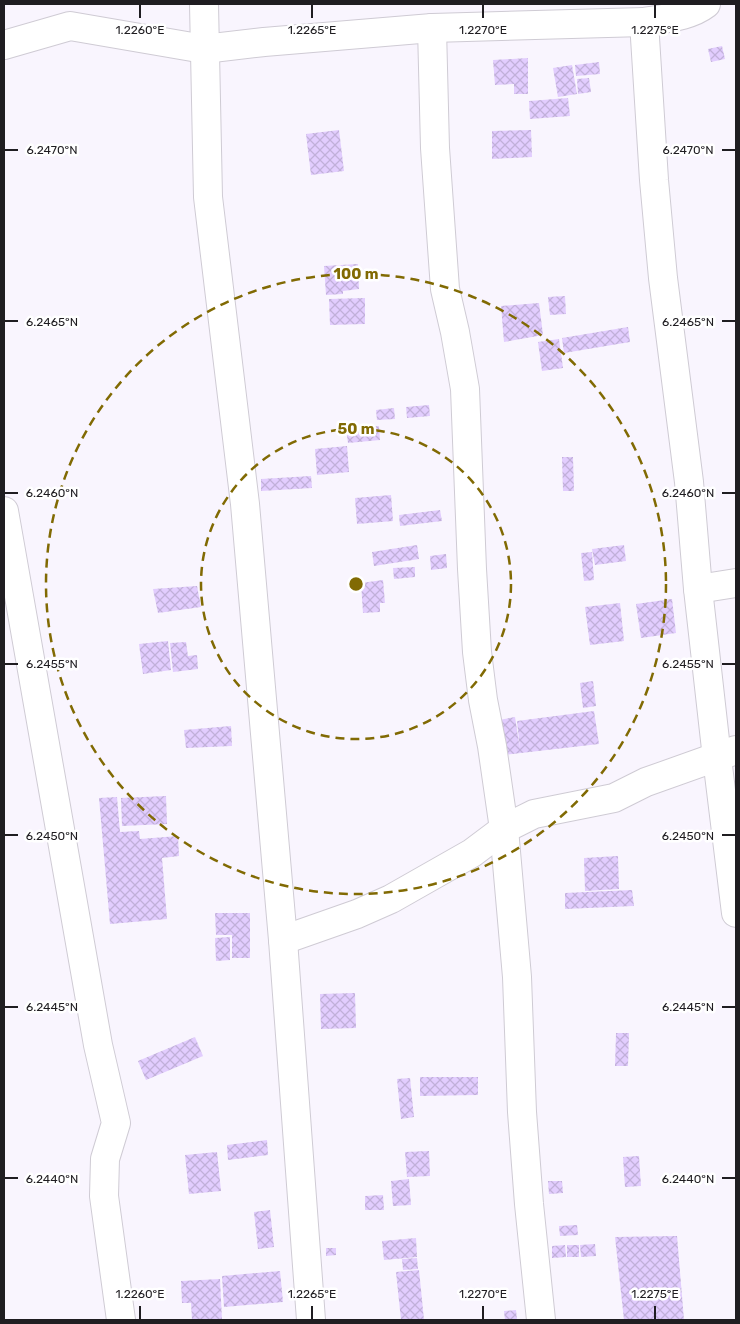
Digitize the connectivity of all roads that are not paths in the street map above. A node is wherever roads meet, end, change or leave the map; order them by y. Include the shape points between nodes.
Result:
1 (204, 4) edge
2 (706, 4) edge
3 (644, 22) junction
4 (432, 28) junction
5 (4, 45) edge
6 (204, 49) junction
7 (4, 511) edge
8 (736, 583) edge
9 (698, 589) junction
10 (726, 754) edge
11 (504, 829) junction
12 (736, 913) edge
13 (283, 940) junction
14 (121, 1320) edge
15 (311, 1320) edge
16 (541, 1320) edge

1 - 6 street
2 - 3 street via 681,15
3 - 4 street
3 - 9 street via 659,239 689,482
4 - 6 street
4 - 11 street via 435,148 445,289 466,390 478,652
5 - 6 street via 70,26
6 - 13 street via 208,197 245,504
7 - 14 street via 98,1045 116,1123 105,1159 104,1196
8 - 9 street
9 - 10 street
10 - 11 street via 646,782 614,798 534,814
10 - 12 street
11 - 13 street via 472,853 391,900
11 - 16 street via 528,1194
13 - 15 street

